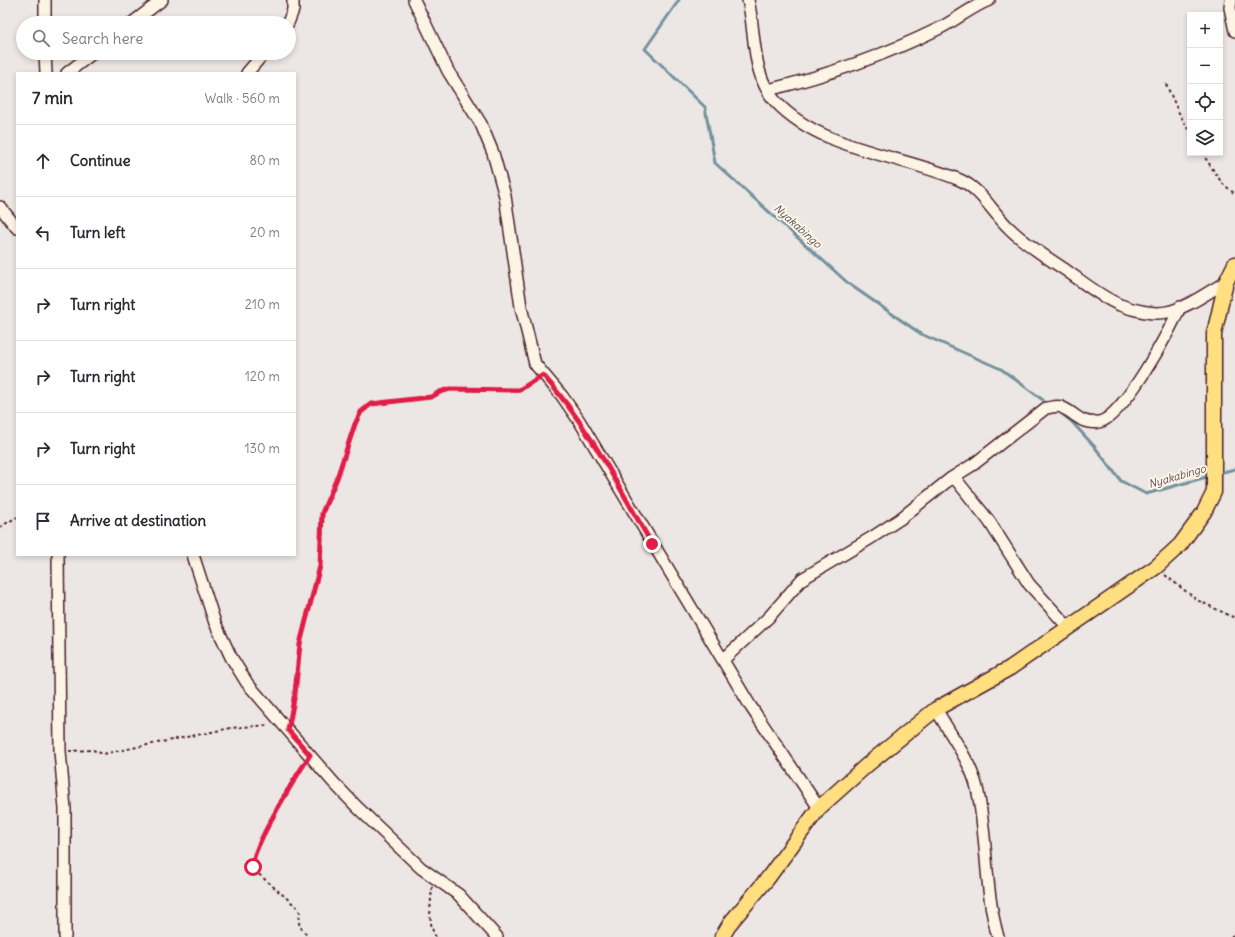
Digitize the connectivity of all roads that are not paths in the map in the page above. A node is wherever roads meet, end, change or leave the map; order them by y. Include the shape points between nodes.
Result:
1 (45, 0) edge
2 (162, 0) edge
3 (293, 0) edge
4 (414, 0) edge
5 (748, 0) edge
6 (989, 0) edge
7 (1231, 0) edge
8 (45, 16) edge
9 (141, 16) edge
10 (291, 16) edge
11 (1235, 31) edge
12 (45, 60) edge
13 (84, 60) edge
14 (258, 60) edge
15 (46, 72) edge
16 (68, 72) edge
17 (248, 72) edge
18 (768, 90) junction
19 (0, 208) edge
20 (16, 227) edge
21 (1235, 264) edge
22 (1226, 282) junction
23 (1180, 307) junction
24 (954, 477) junction
25 (58, 556) edge
26 (193, 556) edge
27 (1068, 627) junction
28 (724, 659) junction
29 (936, 710) junction
30 (819, 808) junction
31 (65, 937) edge
32 (497, 937) edge
33 (722, 937) edge
34 (998, 937) edge

1 - 8 street
2 - 9 street
3 - 10 street
4 - 28 street via 448,71 488,140 505,196 521,307 535,364 580,422
5 - 18 street via 757,61
6 - 18 street via 940,28 897,47 813,79
7 - 11 street via 1230,8
12 - 15 street
13 - 16 street
14 - 17 street
18 - 23 street via 790,115 822,133 968,184 1015,234 1121,305 1152,312 1166,312
19 - 20 street
21 - 22 main road
22 - 23 street
22 - 27 main road via 1214,334 1214,492 1204,512 1180,545 1156,567
23 - 24 street via 1153,359 1127,397 1101,422 1087,422 1060,406 1046,408
24 - 27 street via 989,521 1029,584
24 - 28 street via 877,534 802,579 769,617
25 - 31 street via 60,751 65,809
26 - 32 street via 215,623 231,658 247,683 357,807 432,877 459,896
27 - 29 main road via 1010,668
28 - 30 street via 751,707
29 - 30 main road via 867,765
29 - 34 street via 965,759 976,788 984,835 989,901
30 - 33 main road

